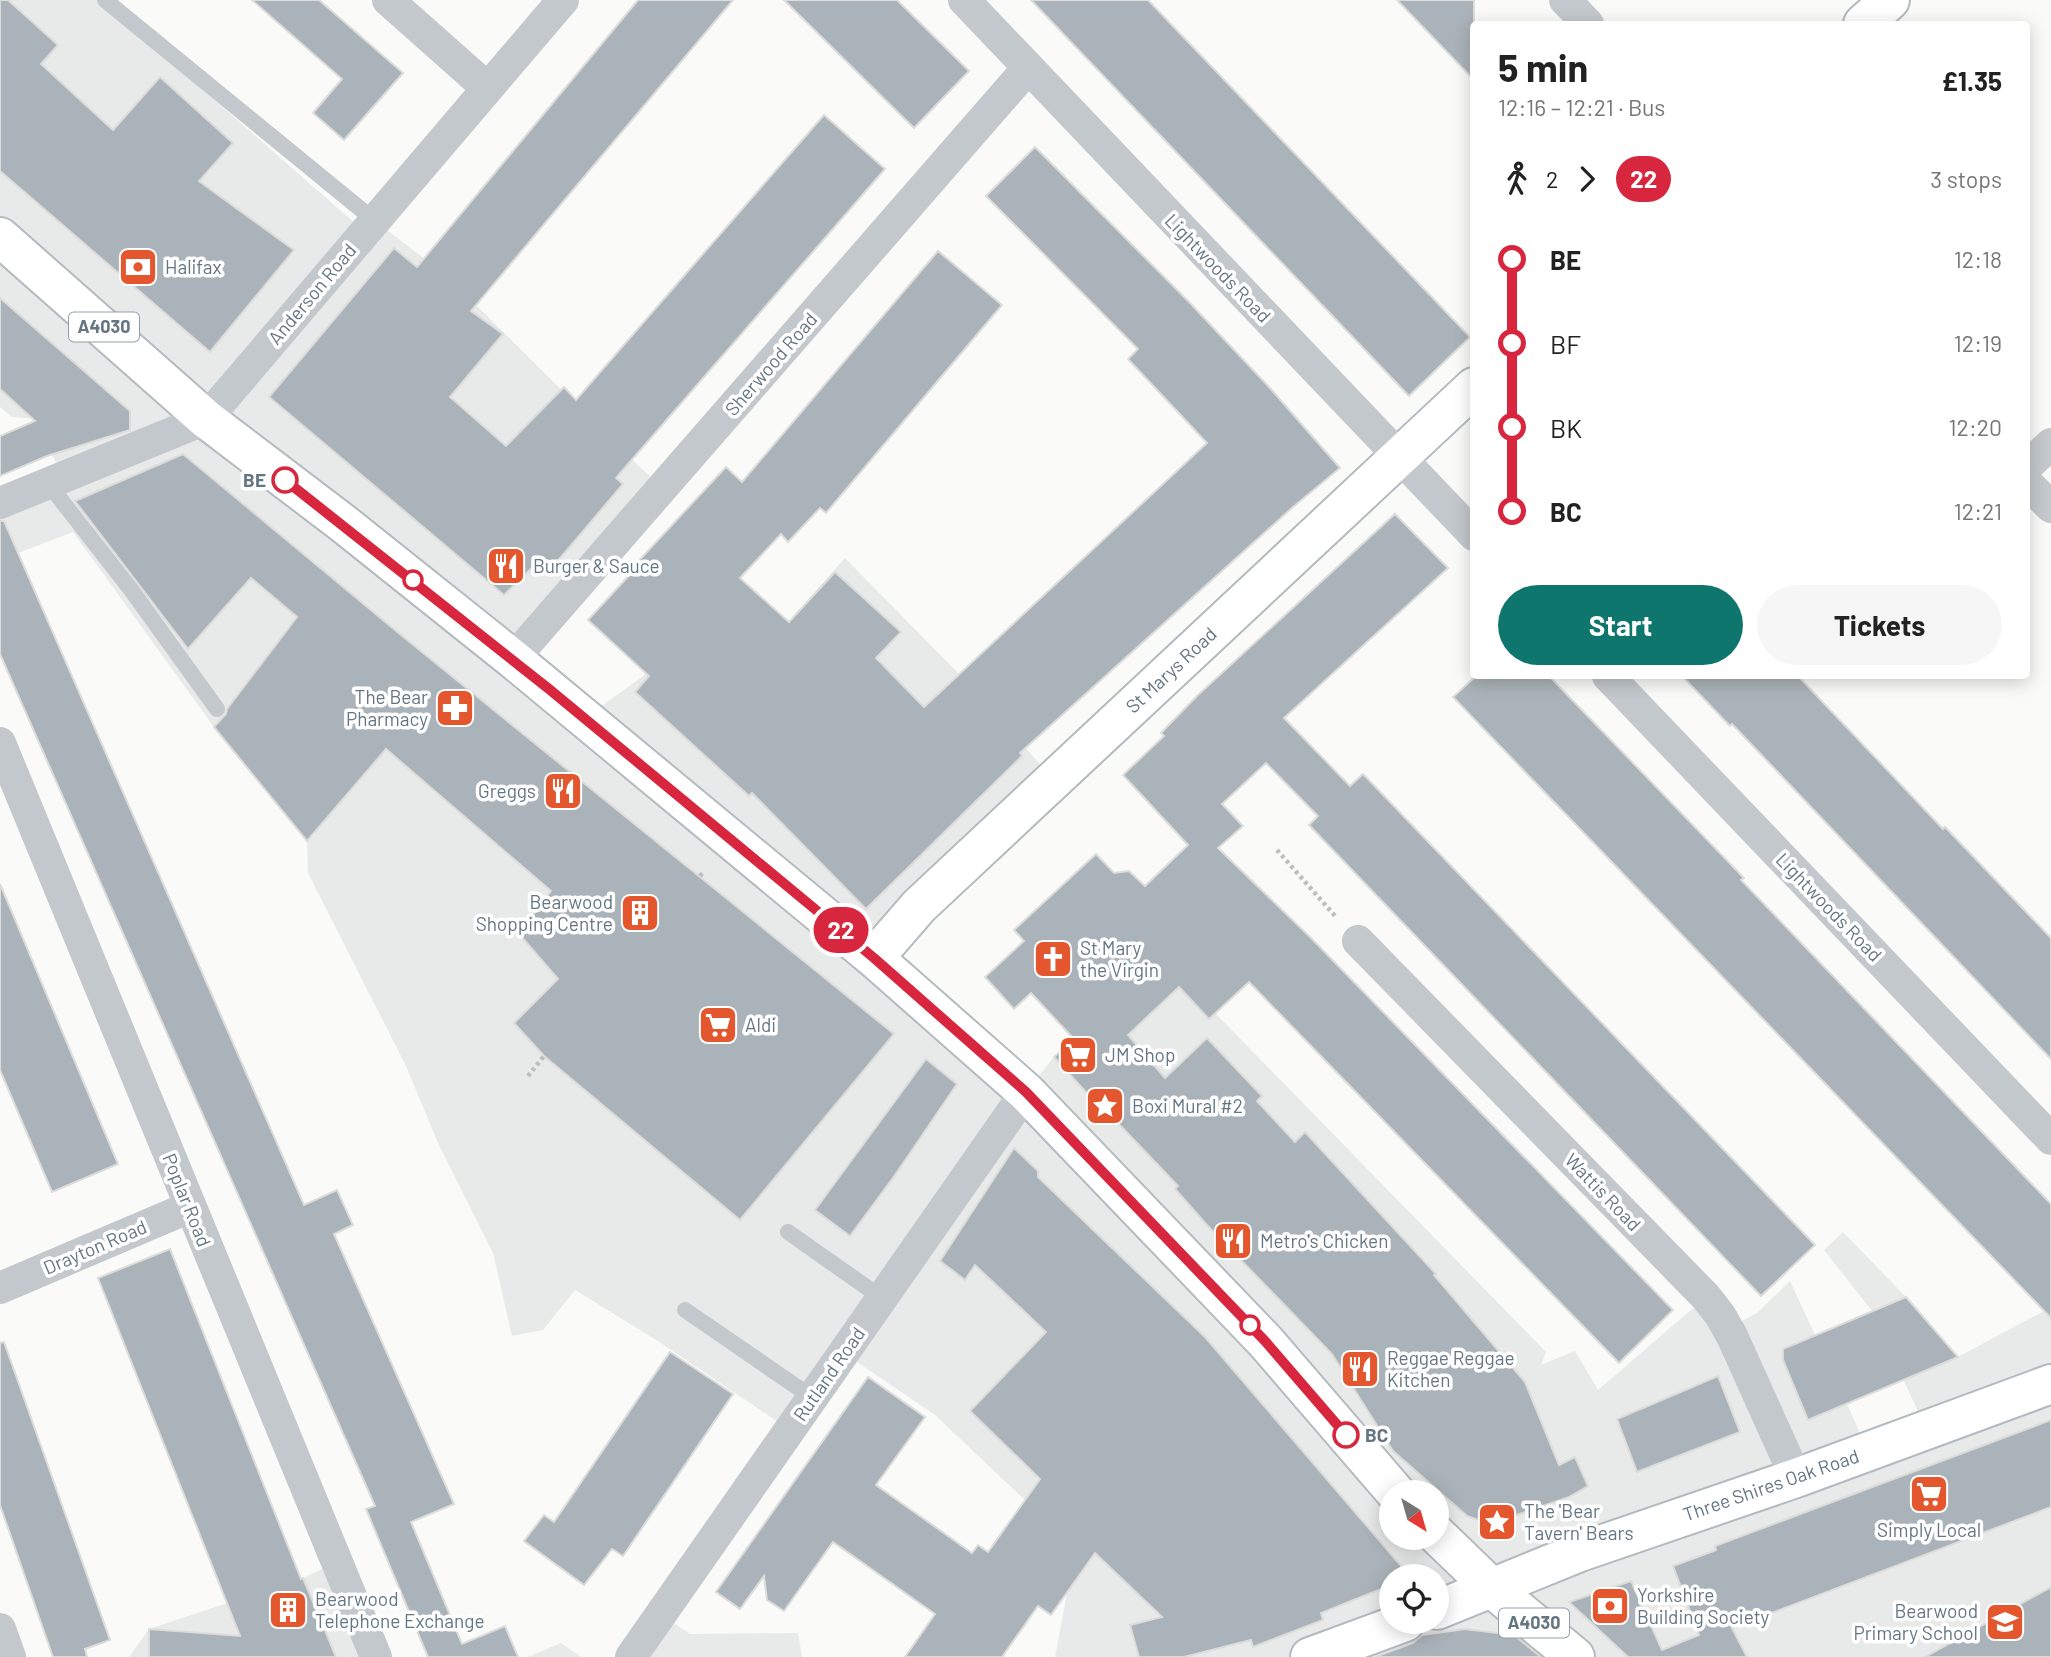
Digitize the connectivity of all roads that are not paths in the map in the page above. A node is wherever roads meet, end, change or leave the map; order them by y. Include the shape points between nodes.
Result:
1 (105, 0) edge
2 (388, 0) edge
3 (563, 0) edge
4 (964, 0) edge
5 (1565, 0) edge
6 (1890, 0) edge
7 (1585, 21) edge
8 (1867, 21) edge
9 (1028, 68) junction
10 (486, 87) junction
11 (374, 220) junction
12 (0, 237) edge
13 (1470, 391) edge
14 (206, 419) junction
15 (2051, 444) edge
16 (1398, 456) junction
17 (2030, 463) edge
18 (47, 482) junction
19 (2030, 486) edge
20 (0, 503) edge
21 (2051, 507) edge
22 (1470, 531) edge
23 (513, 659) junction
24 (1611, 679) edge
25 (217, 709) dead end
26 (0, 743) edge
27 (1358, 941) road end
28 (874, 958) junction
29 (1026, 1092) junction
30 (2051, 1139) edge
31 (190, 1207) junction
32 (788, 1232) dead end
33 (0, 1288) edge
34 (883, 1298) junction
35 (685, 1310) dead end
36 (2051, 1384) edge
37 (813, 1398) junction
38 (1796, 1478) junction
39 (1385, 1480) edge
40 (1449, 1547) edge
41 (1493, 1589) junction
42 (1449, 1606) edge
43 (0, 1629) edge
44 (1379, 1632) edge
45 (10, 1657) edge
46 (376, 1657) edge
47 (631, 1657) edge
48 (1310, 1657) edge
49 (1575, 1657) edge

1 - 11 lane
2 - 10 street
3 - 10 street, Anderson Road
4 - 9 street, Lightwoods Road
5 - 7 street
6 - 8 main road
9 - 16 street, Lightwoods Road
9 - 23 street, Sherwood Road
10 - 11 street, Anderson Road
11 - 14 street, Anderson Road
12 - 14 main road, A4030
13 - 16 main road, St Marys Road
14 - 18 street, Anderson Road
14 - 23 main road, A4030
15 - 17 street
16 - 22 street, Lightwoods Road
16 - 28 main road, St Marys Road via 919,906
18 - 20 street, Anderson Road
18 - 25 lane
19 - 21 street
23 - 28 main road, A4030
24 - 30 street, Lightwoods Road
26 - 31 street, Poplar Road
27 - 38 street, Wattis Road via 1706,1297 1732,1336
28 - 29 main road, A4030
29 - 34 street, Rutland Road
29 - 39 main road, A4030 via 1265,1341
31 - 33 street, Drayton Road
31 - 46 street, Poplar Road
32 - 34 lane
34 - 37 street, Rutland Road
35 - 37 lane
36 - 38 main road, Three Shires Oak Road
37 - 47 street, Rutland Road
38 - 41 main road, Three Shires Oak Road via 1580,1552
40 - 41 main road, A4030
41 - 42 main road, Three Shires Oak Road
41 - 49 main road, A4030
43 - 45 street
44 - 48 main road

